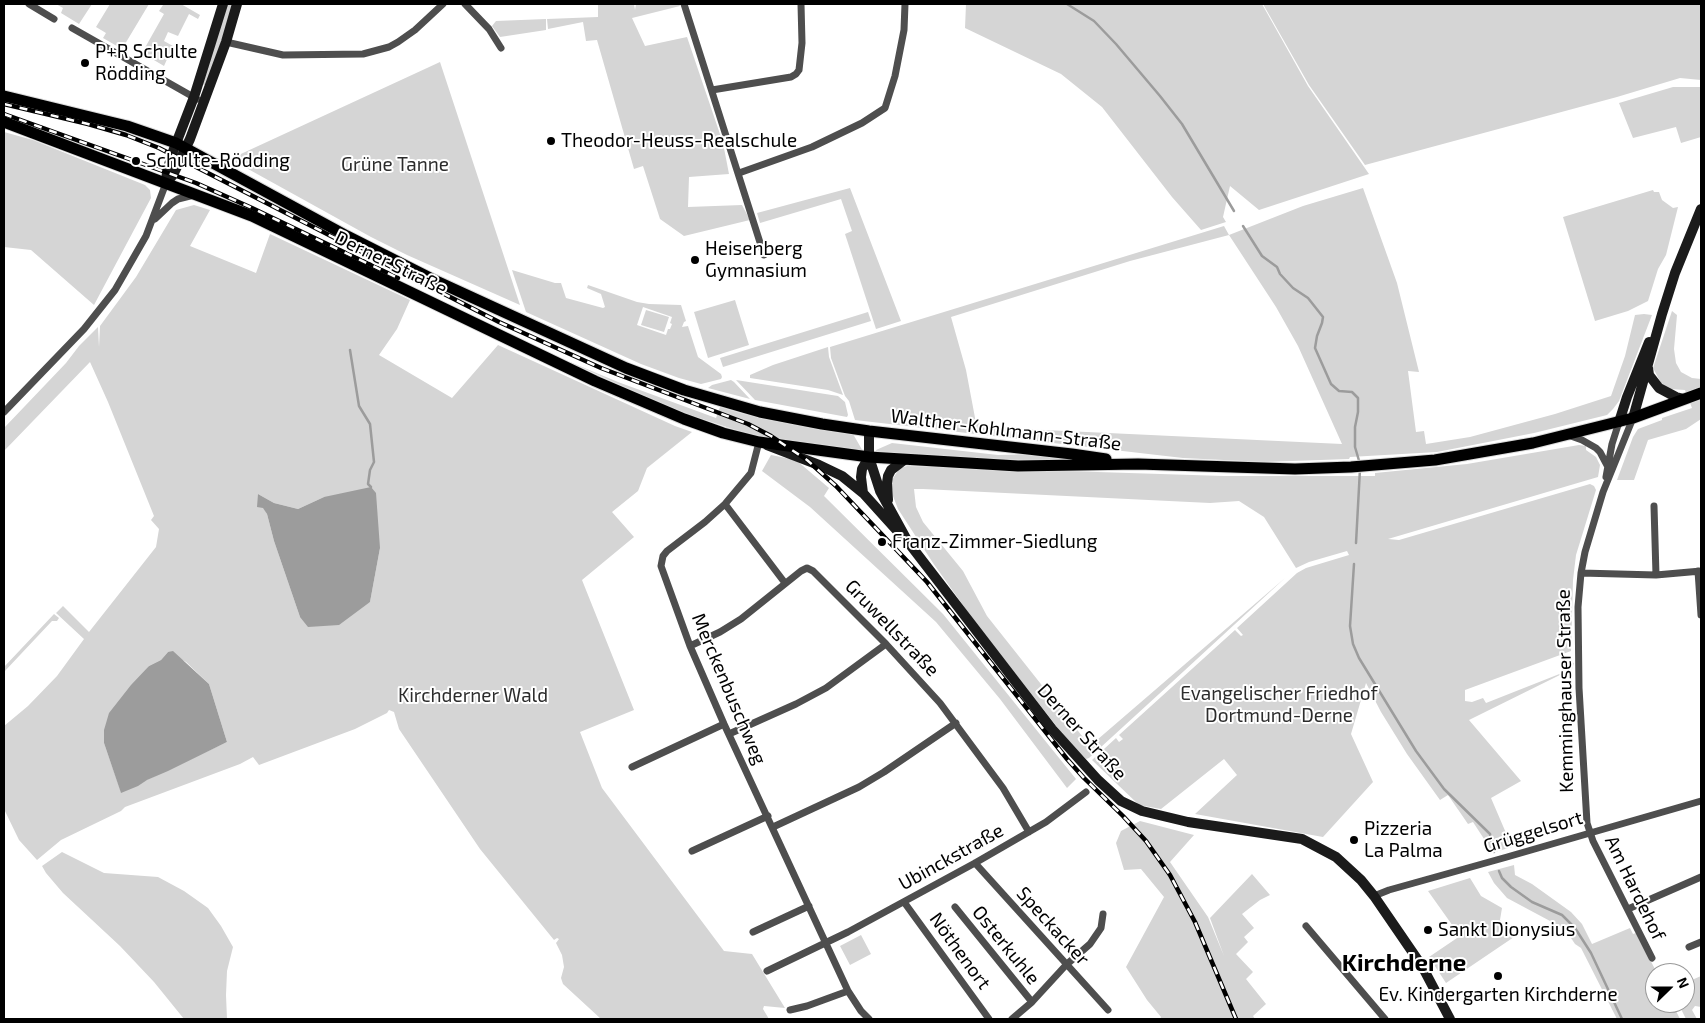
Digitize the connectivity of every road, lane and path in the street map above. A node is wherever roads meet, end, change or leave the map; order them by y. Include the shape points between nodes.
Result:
1 (29, 4) edge
2 (223, 4) edge
3 (237, 4) edge
4 (443, 4) edge
5 (465, 4) edge
6 (684, 4) edge
7 (693, 4) edge
8 (801, 4) edge
9 (905, 4) edge
10 (54, 19) dead end
11 (72, 28) dead end
12 (226, 42) junction
13 (501, 48) dead end
14 (712, 90) junction
15 (4, 96) edge
16 (194, 97) junction
17 (204, 102) junction
18 (4, 122) edge
19 (181, 145) junction
20 (739, 173) junction
21 (166, 183) junction
22 (197, 194) junction
23 (1701, 209) edge
24 (152, 224) junction
25 (764, 256) dead end
26 (1662, 314) junction
27 (1648, 367) junction
28 (1701, 394) edge
29 (1684, 399) junction
30 (4, 412) edge
31 (1633, 418) junction
32 (1619, 422) junction
33 (869, 431) junction
34 (1568, 435) junction
35 (759, 442) junction
36 (869, 457) junction
37 (904, 460) junction
38 (1138, 464) junction
39 (1608, 467) junction
40 (1604, 492) junction
41 (863, 494) junction
42 (725, 504) junction
43 (888, 506) junction
44 (1654, 506) dead end
45 (908, 542) junction
46 (1699, 571) edge
47 (1581, 573) junction
48 (1656, 575) junction
49 (785, 584) junction
50 (1701, 615) edge
51 (886, 644) junction
52 (690, 646) junction
53 (956, 722) junction
54 (724, 724) junction
55 (729, 734) junction
56 (632, 767) dead end
57 (1086, 792) dead end
58 (1701, 801) edge
59 (768, 816) junction
60 (773, 827) junction
61 (1029, 832) junction
62 (1590, 832) junction
63 (692, 851) dead end
64 (975, 863) junction
65 (1701, 877) edge
66 (1374, 896) junction
67 (904, 902) junction
68 (809, 906) junction
69 (955, 907) dead end
70 (1628, 909) junction
71 (1103, 914) dead end
72 (1306, 926) dead end
73 (753, 932) dead end
74 (1701, 942) edge
75 (827, 943) junction
76 (1689, 947) dead end
77 (1652, 958) dead end
78 (1066, 965) junction
79 (768, 971) dead end
80 (848, 991) junction
81 (1032, 1002) junction
82 (790, 1010) dead end
83 (1108, 1010) dead end
84 (869, 1019) edge
85 (989, 1019) edge
86 (1012, 1019) edge
87 (1386, 1019) edge
88 (1450, 1019) edge

1 - 10 street
2 - 16 main road
3 - 12 main road
4 - 12 street via 398,42 363,54 283,55
5 - 13 street via 489,29
6 - 7 street
6 - 14 street
8 - 14 street via 802,43 796,74
9 - 20 street via 904,30 885,108 812,147
11 - 16 street
12 - 17 main road
14 - 20 street
15 - 19 main road, Derner Straße via 127,126
16 - 17 street
16 - 19 main road
17 - 19 main road
18 - 21 main road, Derner Straße
19 - 21 main road via 173,175
19 - 33 main road, Derner Straße via 434,280 626,368 684,390 760,412
20 - 25 street
21 - 22 main road, Derner Straße
21 - 24 street
22 - 24 street via 172,203
22 - 35 main road, Derner Straße via 252,216 656,408 723,433
23 - 26 main road, Kemminghauser Straße
24 - 30 street via 108,301
26 - 27 main road, Kemminghauser Straße
26 - 32 main road, Kemminghauser Straße
27 - 29 main road via 1649,375 1659,388
27 - 31 main road, Kemminghauser Straße
28 - 29 main road, Walther-Kohlmann-Straße
29 - 31 main road, Walther-Kohlmann-Straße
31 - 32 main road, Walther-Kohlmann-Straße
31 - 40 street, Kemminghauser Straße
32 - 34 main road, Walther-Kohlmann-Straße
32 - 39 street, Kemminghauser Straße
33 - 36 main road
33 - 38 main road, Walther-Kohlmann-Straße
34 - 38 main road, Walther-Kohlmann-Straße via 1470,455 1351,467 1270,469
34 - 39 street via 1596,448
35 - 36 main road, Derner Straße
35 - 41 main road via 831,470
35 - 42 street, Merckenbuschweg via 751,473
36 - 37 main road, Walther-Kohlmann-Straße
36 - 41 main road via 862,469
36 - 43 main road, Derner Straße
37 - 38 main road, Walther-Kohlmann-Straße via 1018,466
37 - 43 main road via 888,476
39 - 40 street, Kemminghauser Straße
40 - 47 street, Kemminghauser Straße
41 - 45 main road
42 - 49 street
42 - 52 street, Merckenbuschweg via 667,551 661,561
43 - 45 main road, Derner Straße
44 - 48 street
45 - 66 main road, Derner Straße via 1062,741 1121,801 1142,811 1168,817 1302,839 1336,857
46 - 48 street
46 - 50 street
47 - 48 street
47 - 62 street, Kemminghauser Straße via 1579,678 1585,813
49 - 51 street, Gruwellstraße via 807,568 813,571
49 - 52 street, Gruwellstraße via 741,619
51 - 53 street, Gruwellstraße
51 - 55 street via 826,688
52 - 54 street, Merckenbuschweg
53 - 60 street via 859,787
53 - 61 street, Gruwellstraße
54 - 55 street, Merckenbuschweg
54 - 56 street
55 - 59 street, Merckenbuschweg
57 - 61 street, Ubinckstraße
58 - 62 street, Grüggelsort
59 - 60 street, Merckenbuschweg
59 - 63 street
60 - 68 street, Merckenbuschweg
61 - 64 street, Ubinckstraße
62 - 66 street, Grüggelsort
62 - 70 street, Am Hardehof
64 - 67 street, Ubinckstraße
64 - 78 street, Speckacker
65 - 70 street
66 - 88 main road, Derner Straße via 1422,966
67 - 75 street, Ubinckstraße
67 - 85 street, Nöthenort
68 - 73 street
68 - 75 street, Merckenbuschweg
69 - 81 street, Osterkuhle
70 - 77 street, Am Hardehof
71 - 78 street via 1097,936
72 - 87 street
74 - 76 street
75 - 79 street
75 - 80 street, Merckenbuschweg
78 - 81 street
78 - 83 street, Speckacker
80 - 82 street
80 - 84 street, Merckenbuschweg
81 - 86 street

